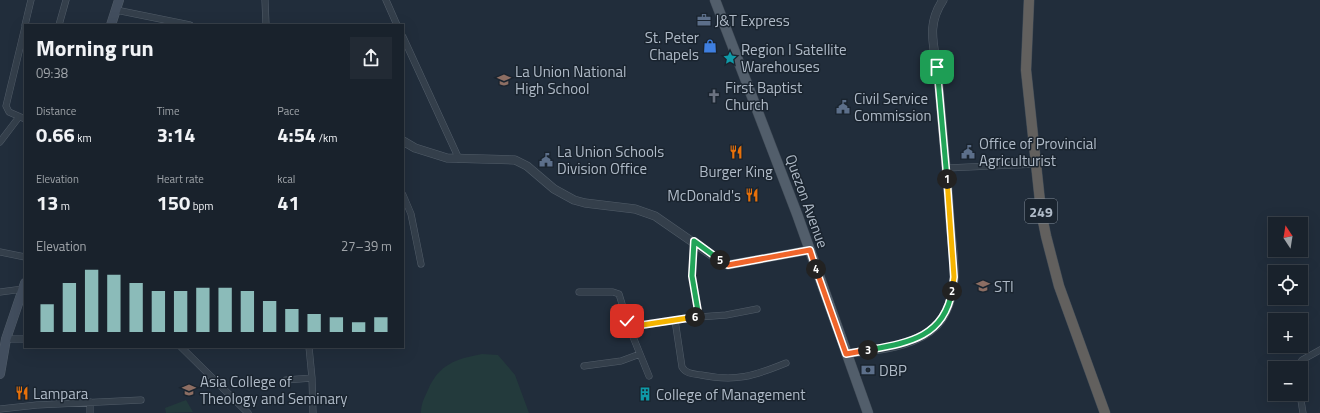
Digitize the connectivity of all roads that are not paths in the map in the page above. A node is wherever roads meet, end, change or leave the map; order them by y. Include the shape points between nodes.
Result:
1 (31, 0) edge
2 (66, 0) edge
3 (119, 0) edge
4 (265, 0) edge
5 (386, 0) edge
6 (715, 0) edge
7 (944, 0) edge
8 (1029, 0) edge
9 (116, 10) junction
10 (25, 24) edge
11 (59, 24) edge
12 (111, 24) edge
13 (185, 24) edge
14 (266, 24) edge
15 (397, 24) edge
16 (24, 30) edge
17 (404, 39) edge
18 (22, 118) edge
19 (0, 142) edge
20 (404, 144) edge
21 (459, 159) junction
22 (1036, 164) junction
23 (947, 168) junction
24 (404, 197) edge
25 (694, 241) junction
26 (810, 250) junction
27 (0, 252) edge
28 (24, 257) edge
29 (421, 264) dead end
30 (24, 286) edge
31 (0, 292) edge
32 (579, 292) dead end
33 (757, 309) dead end
34 (699, 317) junction
35 (675, 320) junction
36 (629, 327) junction
37 (6, 339) junction
38 (24, 339) edge
39 (182, 348) edge
40 (309, 348) edge
41 (1320, 350) edge
42 (640, 354) junction
43 (846, 354) junction
44 (1302, 361) edge
45 (786, 363) dead end
46 (584, 366) dead end
47 (0, 374) edge
48 (649, 376) dead end
49 (312, 378) junction
50 (286, 380) dead end
51 (141, 400) dead end
52 (1301, 401) edge
53 (90, 402) junction
54 (37, 405) junction
55 (0, 409) edge
56 (38, 413) edge
57 (90, 413) edge
58 (248, 413) edge
59 (313, 413) edge
60 (868, 413) edge
61 (1105, 413) edge
62 (1303, 413) edge

1 - 10 street
2 - 11 street
3 - 9 main road
4 - 14 street
5 - 15 street
6 - 26 main road, Quezon Avenue
7 - 23 street via 935,14 932,33
8 - 22 highway, 249 via 1026,70
9 - 12 main road
9 - 13 street
16 - 18 street via 6,106 9,112
17 - 21 street
18 - 19 street
20 - 21 street via 433,154
21 - 25 street via 515,160 527,166 554,189 574,200 635,209 655,216
22 - 23 street
22 - 61 highway, 249 via 1041,211 1052,264
23 - 43 street via 954,277 950,301 943,317 928,332 913,340
24 - 29 street via 411,214
25 - 26 street via 728,265
25 - 34 street via 692,276
26 - 43 main road, Quezon Avenue
27 - 28 street
30 - 31 street
30 - 37 main road
32 - 36 street via 618,293
33 - 34 street
34 - 35 street
35 - 36 street
35 - 45 street via 682,367 688,372 718,379 739,378 753,376
36 - 42 street
37 - 38 street
37 - 47 main road
39 - 58 street
40 - 49 street
41 - 44 street
42 - 46 street via 621,361
42 - 48 street
43 - 60 main road, Quezon Avenue
49 - 50 street
49 - 59 street
51 - 53 street
52 - 62 street
53 - 54 street
53 - 57 street
54 - 55 street
54 - 56 street

